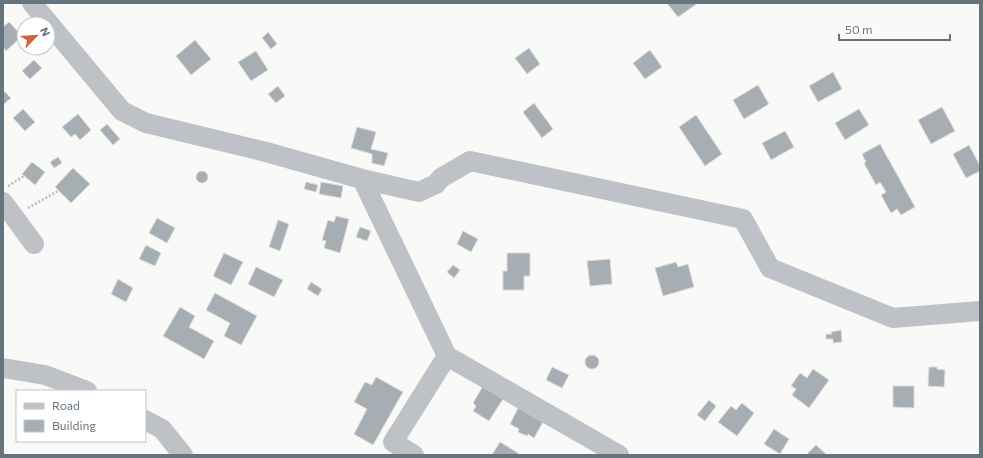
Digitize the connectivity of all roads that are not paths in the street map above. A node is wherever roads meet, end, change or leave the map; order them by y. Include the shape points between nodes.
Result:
1 (32, 3) edge
2 (362, 178) junction
3 (8, 209) edge
4 (34, 244) dead end
5 (980, 311) edge
6 (447, 356) junction
7 (3, 368) edge
8 (84, 390) edge
9 (146, 421) edge
10 (183, 455) edge
11 (414, 455) edge
12 (619, 455) edge

1 - 2 street via 122,111 146,123
2 - 5 street via 419,192 470,161 743,219 770,268 893,318
2 - 6 street
3 - 4 street
6 - 11 street via 393,442
6 - 12 street
7 - 8 street via 45,375
9 - 10 street via 162,429

